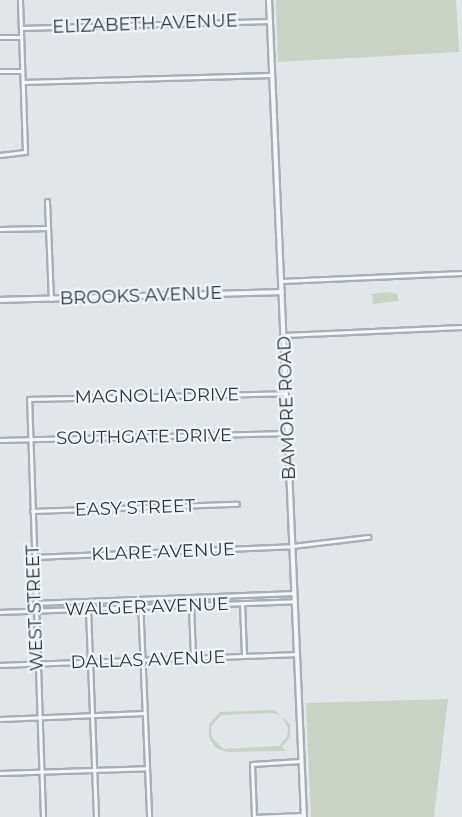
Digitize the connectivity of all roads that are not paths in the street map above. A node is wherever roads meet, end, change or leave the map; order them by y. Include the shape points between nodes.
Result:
1 (20, 0) edge
2 (269, 0) edge
3 (270, 21) junction
4 (21, 28) junction
5 (0, 37) edge
6 (21, 37) junction
7 (0, 71) edge
8 (22, 71) junction
9 (272, 75) junction
10 (22, 82) junction
11 (0, 155) edge
12 (47, 201) dead end
13 (48, 228) junction
14 (0, 229) edge
15 (462, 273) edge
16 (281, 281) junction
17 (282, 292) junction
18 (51, 299) junction
19 (0, 300) edge
20 (462, 327) edge
21 (284, 334) junction
22 (286, 393) junction
23 (29, 399) joint
24 (288, 433) junction
25 (0, 440) edge
26 (29, 440) junction
27 (237, 504) dead end
28 (32, 511) junction
29 (368, 537) dead end
30 (292, 546) junction
31 (33, 557) junction
32 (294, 593) junction
33 (140, 599) junction
34 (295, 602) junction
35 (35, 603) junction
36 (242, 603) junction
37 (191, 605) junction
38 (140, 607) junction
39 (88, 609) junction
40 (35, 611) junction
41 (0, 612) edge
42 (297, 654) junction
43 (244, 656) junction
44 (194, 658) junction
45 (143, 660) junction
46 (90, 662) junction
47 (38, 664) junction
48 (0, 665) edge
49 (145, 713) junction
50 (93, 716) junction
51 (39, 718) junction
52 (0, 719) edge
53 (301, 761) junction
54 (147, 768) junction
55 (94, 770) junction
56 (41, 771) junction
57 (0, 773) edge
58 (304, 816) edge
59 (43, 817) edge
60 (96, 817) edge
61 (149, 817) edge
62 (254, 817) edge

1 - 4 street
2 - 3 street, BAMORE ROAD
3 - 4 street, ELIZABETH AVENUE
3 - 9 street, BAMORE ROAD
4 - 6 street
5 - 6 street
6 - 8 street
7 - 8 street
8 - 10 street
9 - 10 street
9 - 16 street, BAMORE ROAD
10 - 11 street via 25,152
12 - 13 street
13 - 14 street
13 - 18 street
15 - 16 street
16 - 17 street, BAMORE ROAD
17 - 18 street, BROOKS AVENUE
17 - 21 street, BAMORE ROAD
18 - 19 street, BROOKS AVENUE
20 - 21 street
21 - 22 street, BAMORE ROAD
22 - 23 street, MAGNOLIA DRIVE
22 - 24 street, BAMORE ROAD
23 - 26 street, WEST STREET
24 - 26 street, SOUTHGATE DRIVE
24 - 30 street, BAMORE ROAD
25 - 26 street, SOUTHGATE DRIVE
26 - 28 street, WEST STREET
27 - 28 street, EASY STREET
28 - 31 street, WEST STREET
29 - 30 street, KLARE AVENUE
30 - 31 street, KLARE AVENUE
30 - 32 street, BAMORE ROAD
31 - 35 street, WEST STREET
32 - 33 street, WALGER AVENUE
32 - 34 street, BAMORE ROAD
33 - 35 street, WALGER AVENUE
33 - 38 street
34 - 36 street, WALGER AVENUE
34 - 42 street, BAMORE ROAD
35 - 40 street, WEST STREET
36 - 37 street, WALGER AVENUE
36 - 43 street
37 - 38 street, WALGER AVENUE
37 - 44 street
38 - 39 street, WALGER AVENUE
38 - 45 street
39 - 40 street, WALGER AVENUE
39 - 46 street
40 - 41 street, WALGER AVENUE
40 - 47 street, WEST STREET
42 - 43 street, DALLAS AVENUE
42 - 53 street, BAMORE ROAD
43 - 44 street, DALLAS AVENUE
44 - 45 street, DALLAS AVENUE
45 - 46 street, DALLAS AVENUE
45 - 49 street
46 - 47 street, DALLAS AVENUE
46 - 50 street
47 - 48 street, DALLAS AVENUE
47 - 51 street, WEST STREET
49 - 50 street
49 - 54 street
50 - 51 street
50 - 55 street
51 - 52 street
51 - 56 street, WEST STREET
53 - 58 street, BAMORE ROAD
53 - 62 street via 252,764
54 - 55 street
54 - 61 street
55 - 56 street
55 - 60 street
56 - 57 street
56 - 59 street, WEST STREET
58 - 62 street

